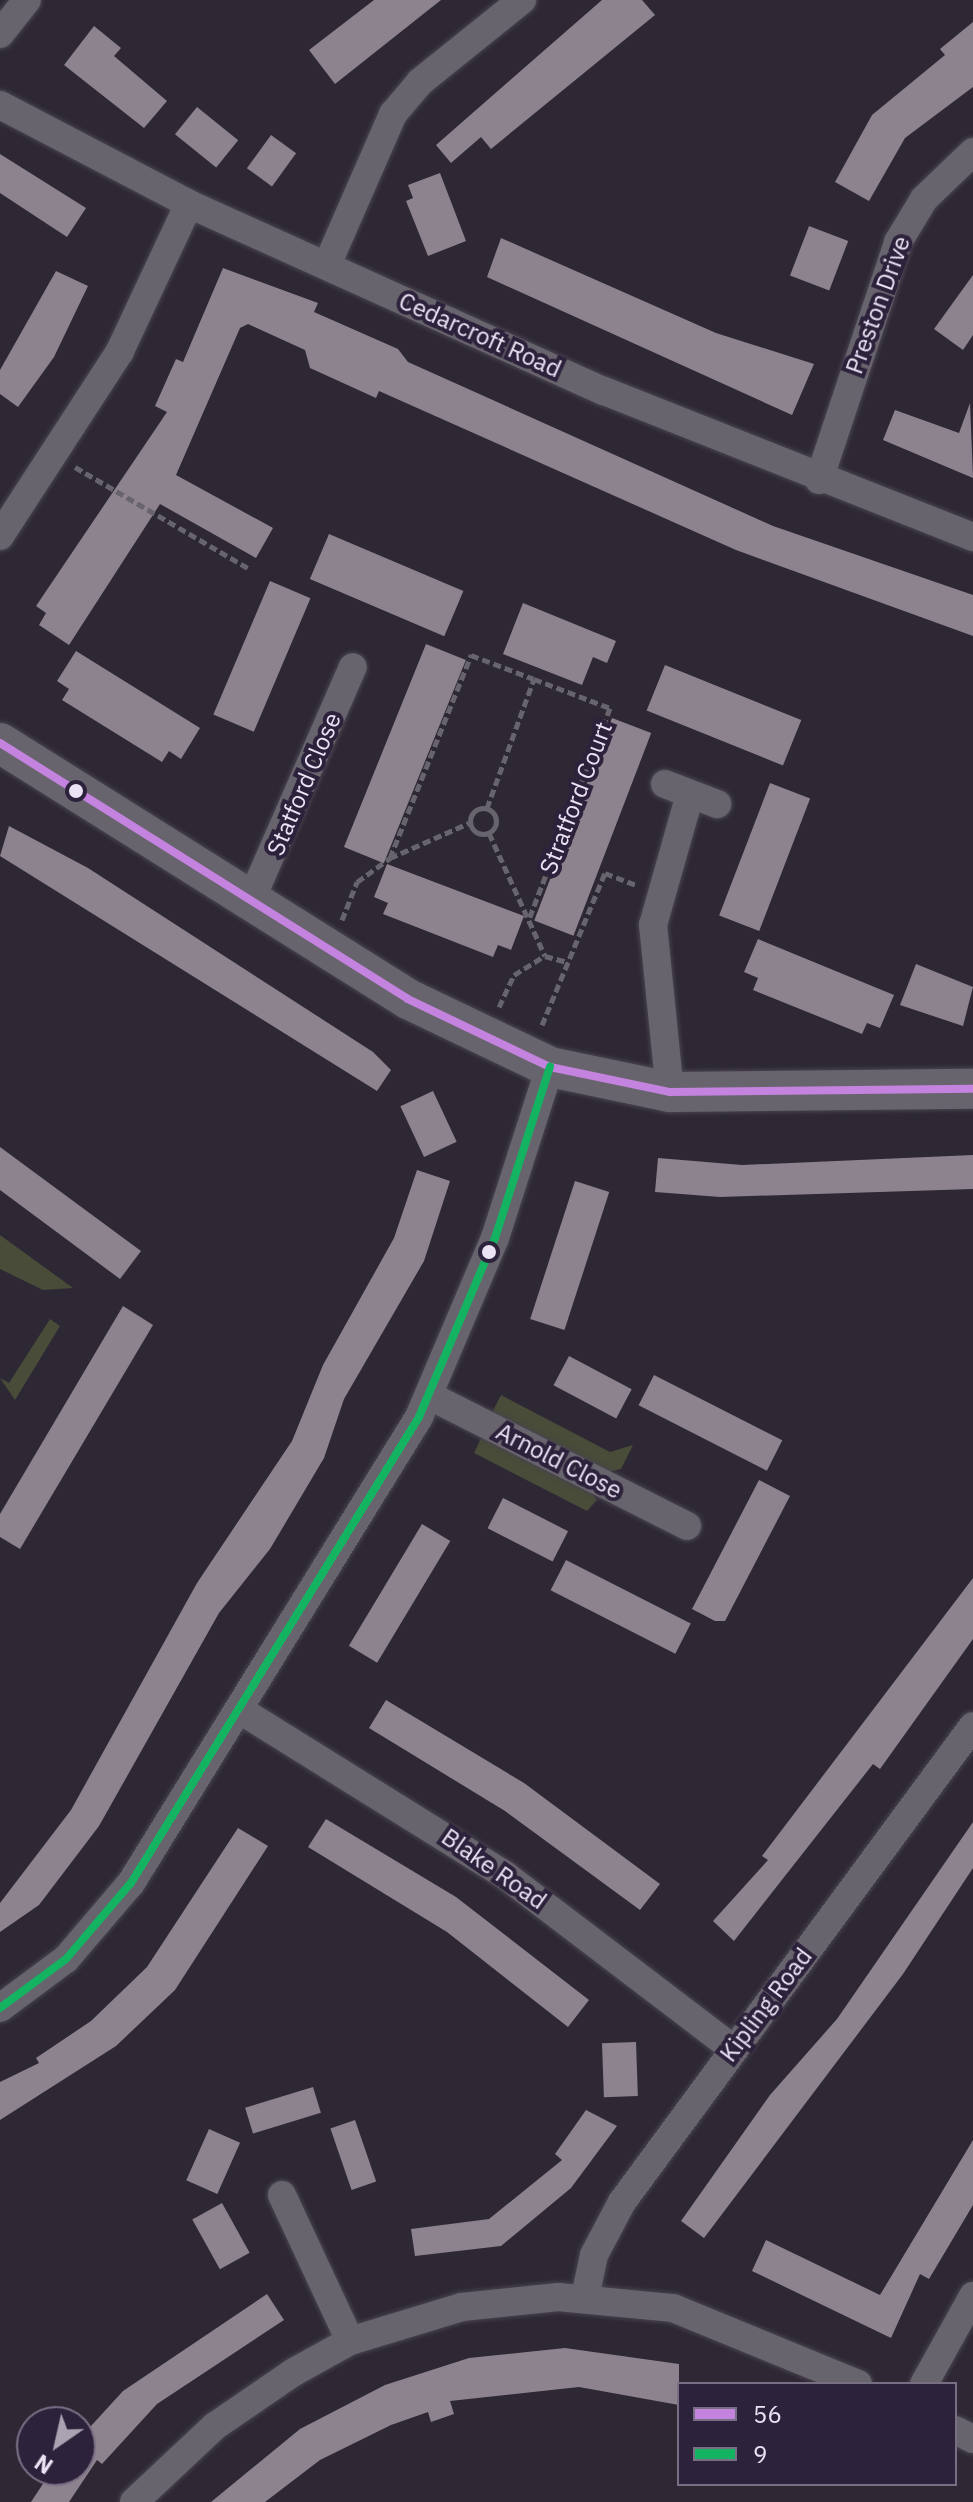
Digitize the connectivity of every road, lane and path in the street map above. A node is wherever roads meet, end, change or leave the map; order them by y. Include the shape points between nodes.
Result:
1 (27, 0) edge
2 (522, 0) edge
3 (0, 34) edge
4 (0, 105) edge
5 (973, 152) edge
6 (189, 204) junction
7 (327, 265) junction
8 (54, 453) junction
9 (819, 480) junction
10 (0, 536) edge
11 (973, 537) edge
12 (248, 568) dead end
13 (353, 667) dead end
14 (534, 679) junction
15 (0, 743) edge
16 (717, 804) dead end
17 (487, 808) junction
18 (469, 823) junction
19 (489, 833) junction
20 (390, 858) junction
21 (357, 882) dead end
22 (657, 893) junction
23 (251, 900) junction
24 (529, 919) junction
25 (545, 956) junction
26 (568, 962) junction
27 (485, 1038) junction
28 (542, 1064) junction
29 (973, 1089) edge
30 (670, 1092) junction
31 (430, 1396) junction
32 (687, 1526) dead end
33 (240, 1710) junction
34 (973, 1726) edge
35 (0, 2008) edge
36 (733, 2049) junction
37 (282, 2195) dead end
38 (973, 2296) edge
39 (585, 2297) junction
40 (350, 2341) junction
41 (853, 2382) edge
42 (925, 2382) edge
43 (134, 2502) edge

1 - 3 street
2 - 7 street via 420,82 393,114
4 - 6 street, Cedarcroft Road
5 - 9 street, Preston Drive via 924,199 898,242
6 - 7 street, Cedarcroft Road
6 - 8 street via 125,342
7 - 9 street, Cedarcroft Road
8 - 10 street
8 - 12 path via 142,511
9 - 11 street, Cedarcroft Road
13 - 23 street, Statford Close
14 - 17 path, Stratford Court
14 - 20 path, Stratford Court via 471,655
14 - 24 path, Stratford Court via 610,708
15 - 23 street
16 - 22 street via 678,789
17 - 18 path via 474,810
17 - 19 path, Stratford Court via 496,823
18 - 19 path
18 - 20 path
19 - 24 path, Stratford Court
20 - 21 path
22 - 26 path via 605,873
22 - 30 street via 652,941
23 - 27 street
24 - 25 path, Stratford Court
25 - 26 path
25 - 27 path via 514,975
26 - 28 path
27 - 28 street
28 - 30 street
28 - 31 street via 495,1238
29 - 30 street
31 - 32 street, Arnold Close
31 - 33 street
33 - 35 street via 110,1912 66,1959
33 - 36 street, Blake Road via 505,1875
34 - 36 street, Kipling Road
36 - 39 street, Kipling Road via 610,2220
37 - 40 street
38 - 42 street
39 - 40 street via 462,2307
39 - 41 street via 699,2315
40 - 43 street via 243,2404

